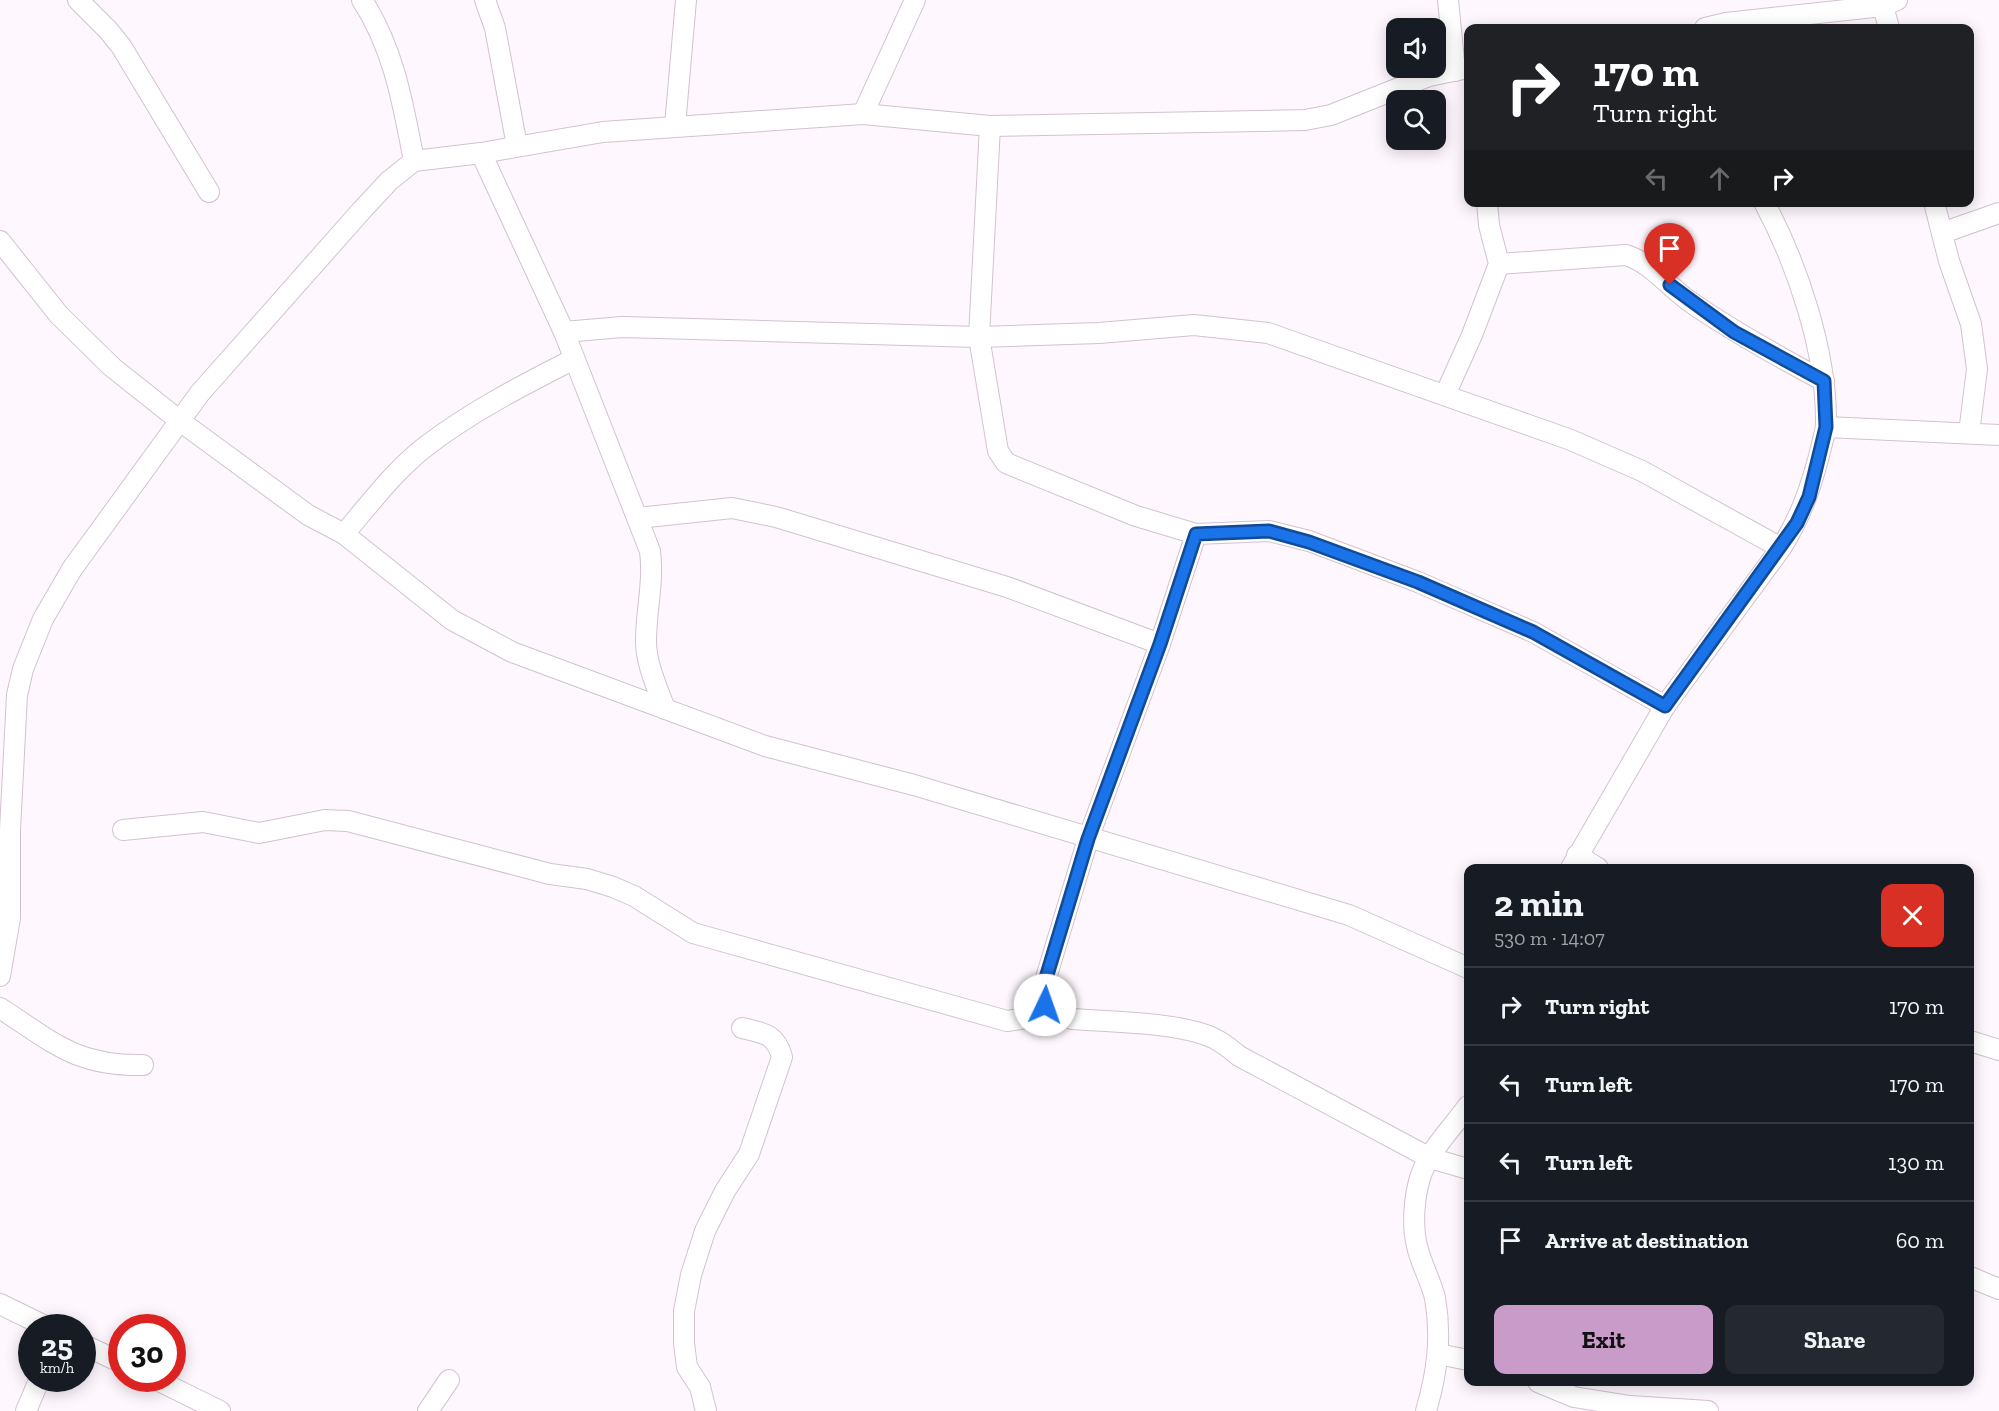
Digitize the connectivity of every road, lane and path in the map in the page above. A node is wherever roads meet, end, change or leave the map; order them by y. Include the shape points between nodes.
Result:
1 (78, 0) edge
2 (362, 0) edge
3 (485, 0) edge
4 (686, 0) edge
5 (915, 0) edge
6 (1448, 0) edge
7 (1890, 3) edge
8 (1722, 24) edge
9 (1889, 24) edge
10 (1462, 70) edge
11 (863, 114) junction
12 (675, 126) junction
13 (990, 126) junction
14 (517, 146) junction
15 (481, 153) junction
16 (414, 161) junction
17 (209, 192) dead end
18 (1487, 207) edge
19 (1767, 207) edge
20 (1935, 207) edge
21 (1999, 213) edge
22 (1942, 233) junction
23 (0, 241) edge
24 (1498, 264) junction
25 (564, 332) junction
26 (980, 337) junction
27 (574, 359) junction
28 (1824, 381) junction
29 (1445, 395) junction
30 (180, 421) junction
31 (1826, 427) junction
32 (1969, 433) junction
33 (1999, 435) edge
34 (638, 518) junction
35 (344, 534) junction
36 (1196, 534) junction
37 (1781, 548) junction
38 (1160, 644) junction
39 (1665, 706) junction
40 (665, 709) junction
41 (123, 830) dead end
42 (1088, 839) junction
43 (1574, 862) edge
44 (1464, 966) edge
45 (0, 976) edge
46 (1045, 1005) junction
47 (0, 1008) edge
48 (742, 1028) dead end
49 (1974, 1042) edge
50 (1999, 1050) edge
51 (143, 1065) dead end
52 (1464, 1111) edge
53 (1430, 1158) junction
54 (1464, 1168) edge
55 (1974, 1279) edge
56 (1999, 1289) edge
57 (0, 1304) edge
58 (20, 1314) edge
59 (1438, 1354) junction
60 (1464, 1359) edge
61 (449, 1380) dead end
62 (1548, 1386) edge
63 (34, 1392) edge
64 (181, 1392) edge
65 (26, 1411) edge
66 (220, 1411) edge
67 (428, 1411) edge
68 (706, 1411) edge
69 (1426, 1411) edge
70 (1708, 1411) edge

1 - 17 street via 120,46
2 - 16 street via 390,55
3 - 14 street via 495,28
4 - 12 street
5 - 11 street
6 - 10 street
7 - 8 street
7 - 9 street
10 - 13 street via 1429,76 1330,115 1305,120
11 - 12 street
11 - 13 street
12 - 14 street via 603,132
13 - 26 street
14 - 15 street
15 - 16 street
15 - 25 street
16 - 30 street via 362,210 200,393
18 - 24 street
19 - 28 street via 1784,240 1813,330
20 - 22 street
21 - 22 street
22 - 32 street via 1972,335 1977,369
23 - 30 street via 83,341
24 - 28 street via 1626,255 1639,259 1734,332
24 - 29 street
25 - 26 street via 622,327
25 - 27 street
26 - 29 street via 1194,325 1268,333
26 - 36 street via 999,451 1006,463 1136,516
27 - 34 street
27 - 35 street via 509,392 425,447
28 - 31 street
29 - 37 street via 1571,440 1642,471
30 - 35 street via 308,515
30 - 45 street via 72,569 43,619 23,669 14,722 10,918
31 - 32 street
31 - 37 street via 1809,497
32 - 33 street
34 - 38 street via 732,508 776,518 1007,586
34 - 40 street via 653,573 646,642 650,668
35 - 40 street via 452,620 485,639
36 - 38 street
36 - 39 street via 1269,531 1309,542 1418,582 1533,632
37 - 39 street
38 - 42 street
39 - 43 street
40 - 42 street via 765,746 914,785
41 - 46 street via 203,822 259,833 315,821 348,821 550,874 613,886 693,933 1007,1021 1027,1018
42 - 44 street via 1349,915
42 - 46 street via 1046,978
46 - 53 street via 1072,1018 1205,1034
47 - 51 street via 64,1050 90,1061
48 - 68 street via 764,1032 778,1044 782,1058 749,1154 724,1191 705,1231 691,1275 684,1311 684,1343 687,1367 700,1387
49 - 50 street
52 - 53 street
53 - 54 street
53 - 59 street via 1420,1178 1414,1211 1416,1245 1435,1296
55 - 56 street
57 - 58 street
59 - 60 street
59 - 69 street
61 - 67 street
62 - 70 street via 1574,1397 1630,1406
63 - 65 street
64 - 66 street

